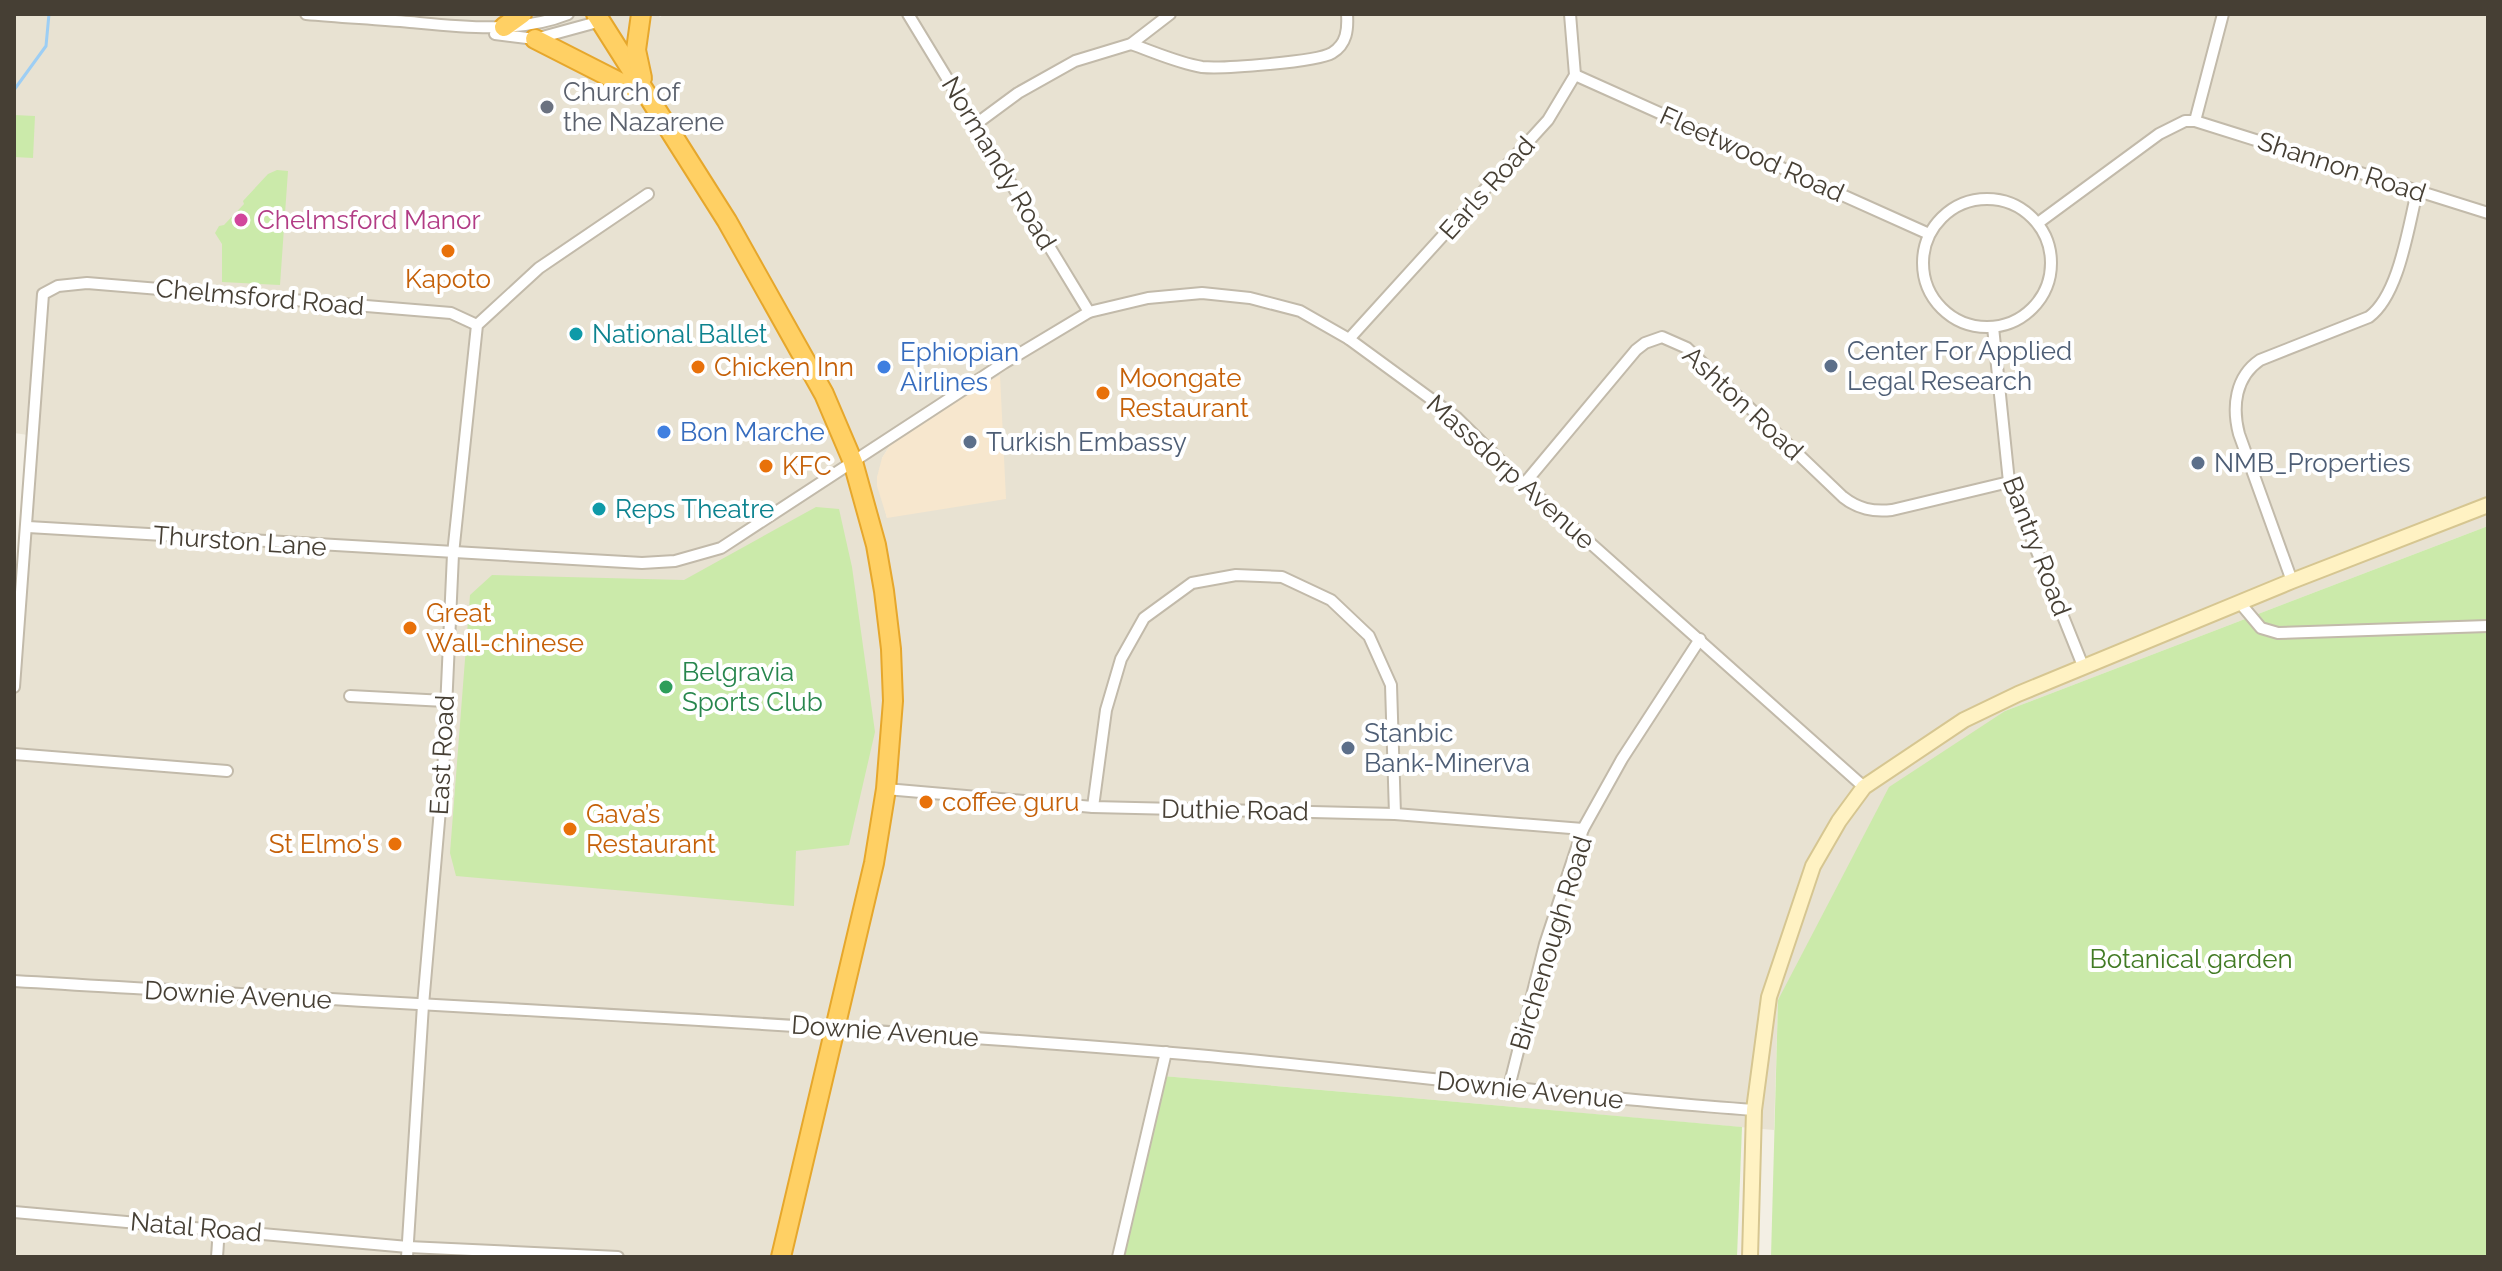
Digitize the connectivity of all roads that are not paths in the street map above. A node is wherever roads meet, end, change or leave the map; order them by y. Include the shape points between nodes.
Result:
1 (306, 14) edge
2 (522, 14) edge
3 (568, 14) edge
4 (641, 14) edge
5 (908, 14) edge
6 (1170, 14) edge
7 (1347, 14) edge
8 (1570, 14) edge
9 (2223, 14) edge
10 (603, 16) edge
11 (465, 27) junction
12 (504, 27) junction
13 (535, 39) junction
14 (1131, 44) junction
15 (1575, 75) junction
16 (647, 96) junction
17 (2195, 121) junction
18 (976, 124) junction
19 (2417, 192) junction
20 (648, 194) dead end
21 (2488, 213) edge
22 (2038, 223) junction
23 (1929, 234) junction
24 (1089, 312) junction
25 (477, 325) junction
26 (1993, 327) junction
27 (1349, 339) junction
28 (853, 462) junction
29 (2009, 482) junction
30 (1524, 484) junction
31 (2488, 505) edge
32 (28, 527) junction
33 (453, 554) junction
34 (2292, 581) junction
35 (2240, 603) junction
36 (2488, 626) edge
37 (1700, 639) junction
38 (2083, 666) junction
39 (14, 687) edge
40 (350, 696) dead end
41 (445, 701) junction
42 (14, 754) edge
43 (227, 771) dead end
44 (1864, 787) junction
45 (886, 789) junction
46 (1093, 807) junction
47 (1395, 814) junction
48 (1583, 829) junction
49 (14, 981) edge
50 (423, 1005) junction
51 (836, 1027) junction
52 (1166, 1052) junction
53 (1509, 1087) junction
54 (1754, 1110) junction
55 (14, 1212) edge
56 (219, 1228) junction
57 (407, 1252) edge
58 (217, 1257) edge
59 (618, 1257) edge
60 (781, 1257) edge
61 (1118, 1257) edge
62 (1750, 1257) edge

1 - 11 street
2 - 12 highway
3 - 12 street
4 - 16 highway via 636,50
5 - 18 street, Normandy Road
6 - 14 street
7 - 14 street via 1344,41 1333,52 1312,59 1206,67
8 - 15 street
9 - 17 street
10 - 13 street
10 - 16 highway
11 - 12 street
11 - 13 street
13 - 16 highway
14 - 18 street via 1075,61
15 - 23 street, Fleetwood Road
15 - 27 street, Earls Road via 1548,120
16 - 28 highway via 727,221 803,355
17 - 19 street, Shannon Road
17 - 22 street via 2159,134
18 - 24 street, Normandy Road
19 - 21 street, Shannon Road
19 - 34 street via 2383,304 2369,317 2260,360 2249,368 2238,390 2239,434
20 - 25 street via 539,268
22 - 23 street via 2016,205 1988,198 1947,212
22 - 26 street via 2052,254 2047,289 2025,316
23 - 26 street via 1923,267 1934,299 1959,321
24 - 27 street, Massdorp Avenue via 1148,298 1214,294 1300,311
24 - 28 street, Massdorp Avenue
25 - 32 street, Chelmsford Road via 451,313 99,283 58,286 43,294
25 - 33 street, East Road
26 - 29 street, Bantry Road
27 - 30 street, Massdorp Avenue via 1457,418
28 - 33 street, Thurston Lane via 721,548 675,561
28 - 45 highway via 876,545 891,649 892,737
29 - 30 street, Ashton Road via 1892,510 1860,508 1687,348 1662,337 1636,350
29 - 38 street, Bantry Road
30 - 37 street, Massdorp Avenue
31 - 34 street
32 - 33 street, Thurston Lane
32 - 39 street
33 - 41 street, East Road
34 - 35 street
35 - 36 street via 2261,628 2278,633
35 - 38 street
37 - 44 street, Massdorp Avenue
37 - 48 street, Birchenough Road
38 - 44 street via 1964,720
40 - 41 street
41 - 50 street, East Road
42 - 43 street
44 - 54 street via 1813,866 1775,972
45 - 46 street, Duthie Road
45 - 51 highway
46 - 47 street, Duthie Road
46 - 47 street via 1106,710 1121,659 1144,618 1192,583 1236,575 1282,577 1331,600 1369,636 1391,685
47 - 48 street, Duthie Road
48 - 53 street, Birchenough Road via 1545,944
49 - 50 street, Downie Avenue
50 - 51 street, Downie Avenue
50 - 57 street, East Road
51 - 52 street, Downie Avenue
51 - 60 highway
52 - 53 street, Downie Avenue
52 - 61 street
53 - 54 street, Downie Avenue
54 - 62 street
55 - 56 street, Natal Road
56 - 57 street, Natal Road
56 - 58 street
57 - 59 street, Natal Road

